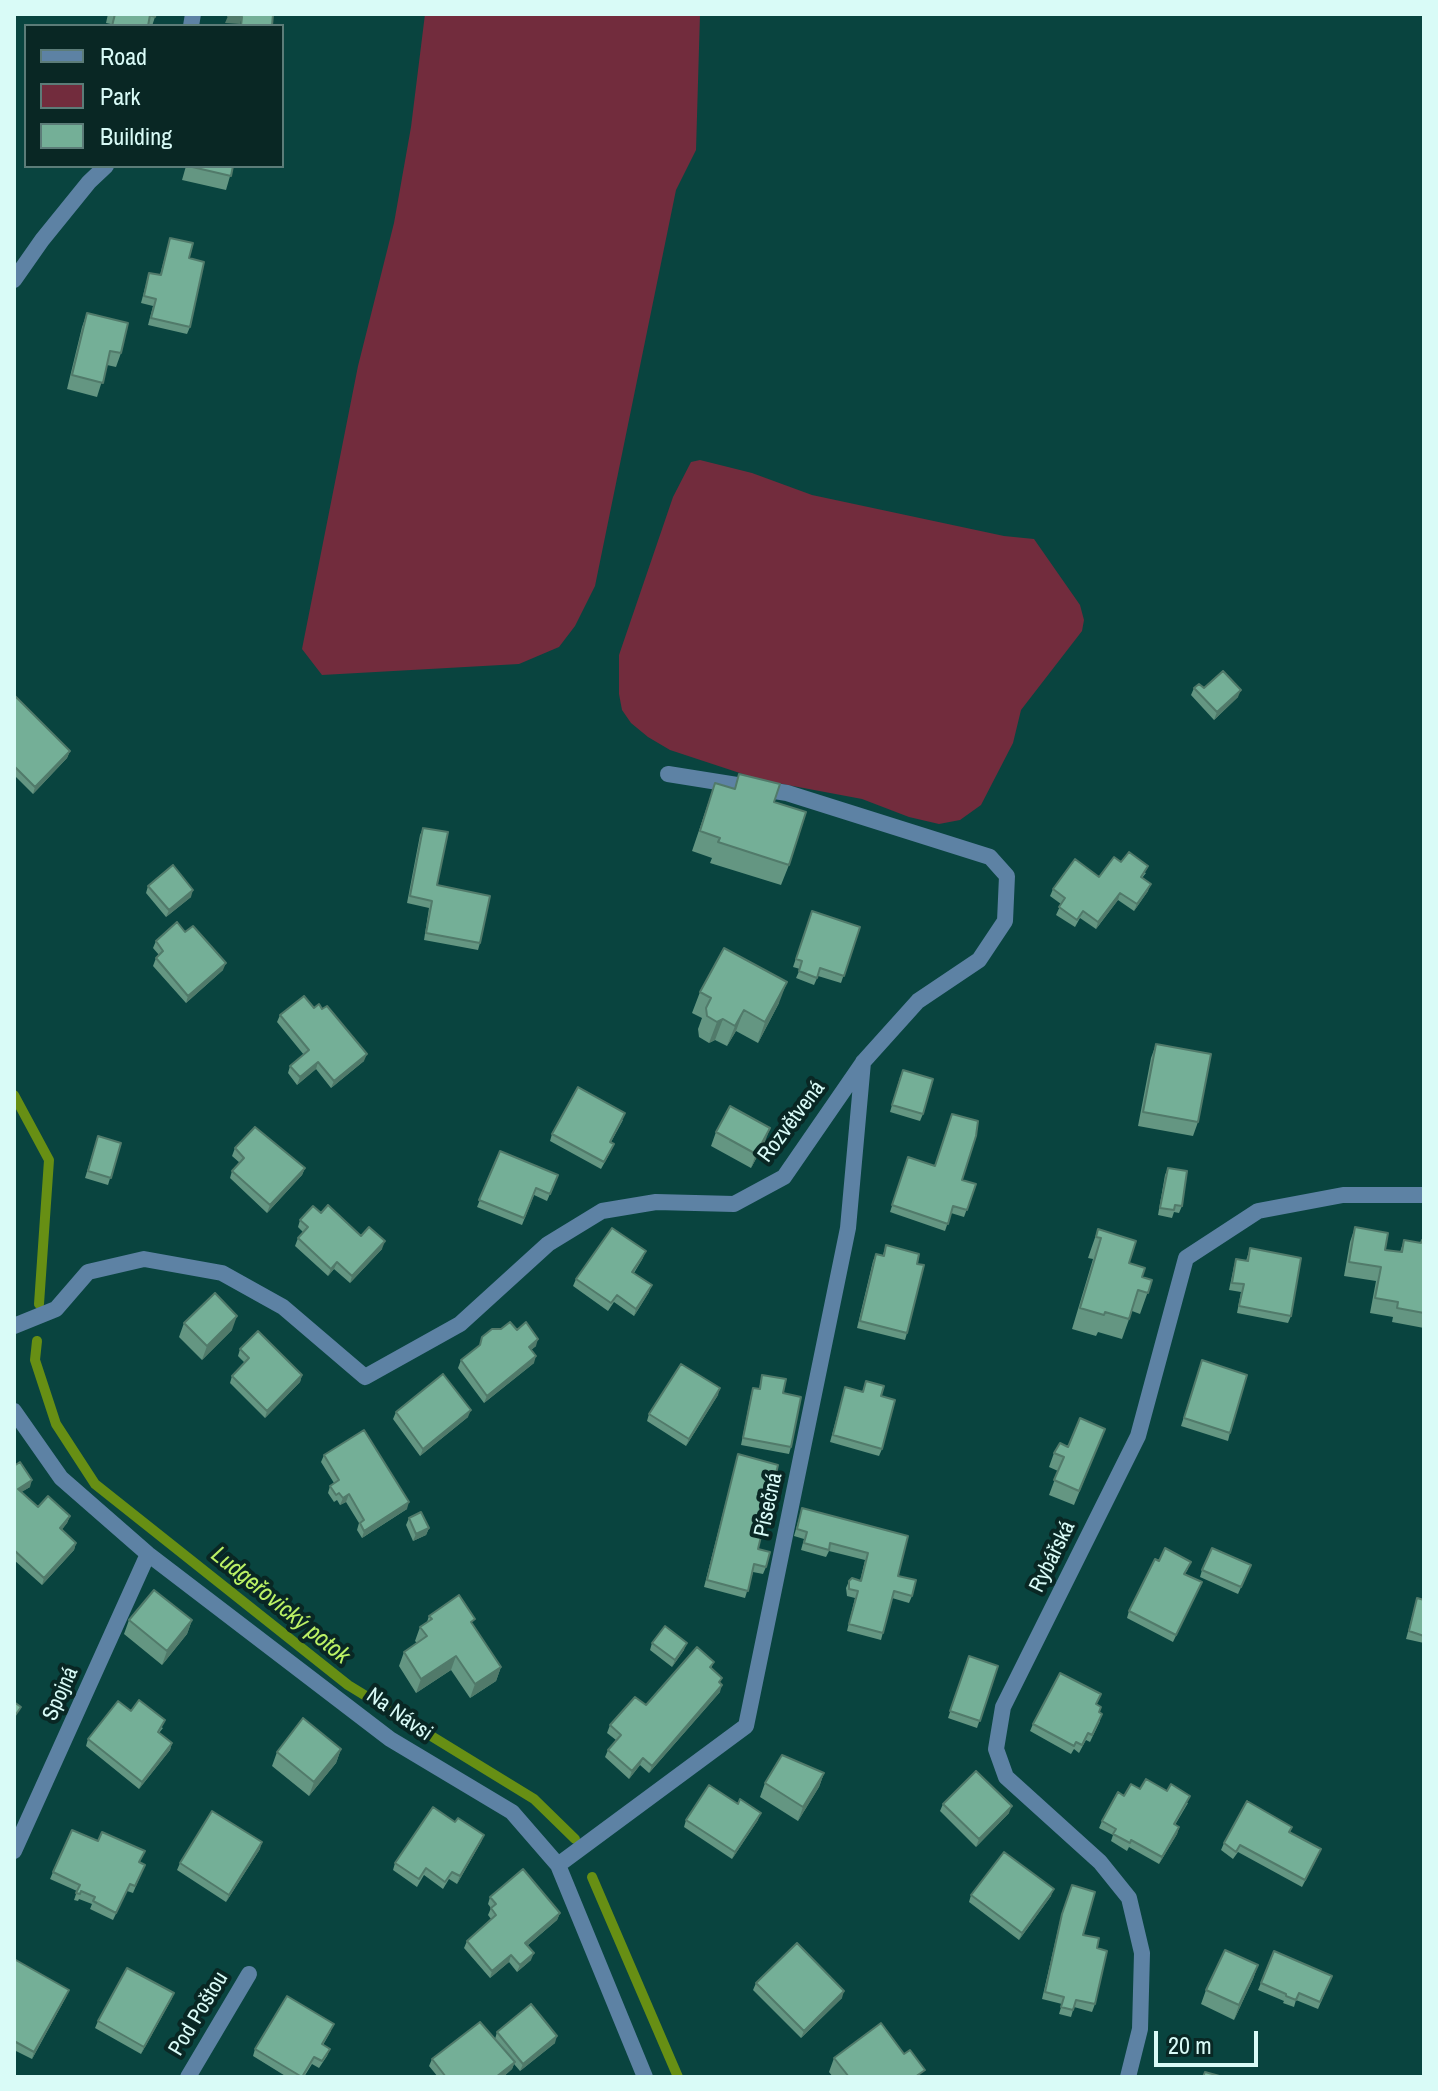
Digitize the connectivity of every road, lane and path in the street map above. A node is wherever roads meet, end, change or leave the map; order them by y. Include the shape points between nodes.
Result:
1 (104, 168) edge
2 (14, 280) edge
3 (668, 774) dead end
4 (864, 1061) junction
5 (1424, 1195) edge
6 (14, 1326) edge
7 (14, 1411) edge
8 (148, 1554) junction
9 (14, 1851) edge
10 (558, 1865) junction
11 (249, 1974) dead end
12 (188, 2077) edge
13 (645, 2077) edge
14 (1128, 2077) edge

1 - 2 street
3 - 4 street, Rozvětvená via 787,793 990,857 1007,876 1005,921 979,960 918,1001
4 - 6 street, Rozvětvená via 784,1177 734,1204 656,1202 602,1211 548,1244 460,1324 365,1377 283,1307 222,1273 144,1259 88,1272 56,1309
4 - 10 street, Písečná via 848,1228 746,1726
5 - 14 street, Rybářská via 1343,1195 1258,1211 1186,1258 1138,1436 1003,1707 996,1749 1006,1777 1100,1862 1129,1898 1142,1953 1140,2029
7 - 8 street, Na Návsi via 61,1478
8 - 9 street, Spojná
8 - 10 street, Na Návsi via 390,1739 512,1812
10 - 13 street, Na Návsi
11 - 12 street, Pod Poštou

